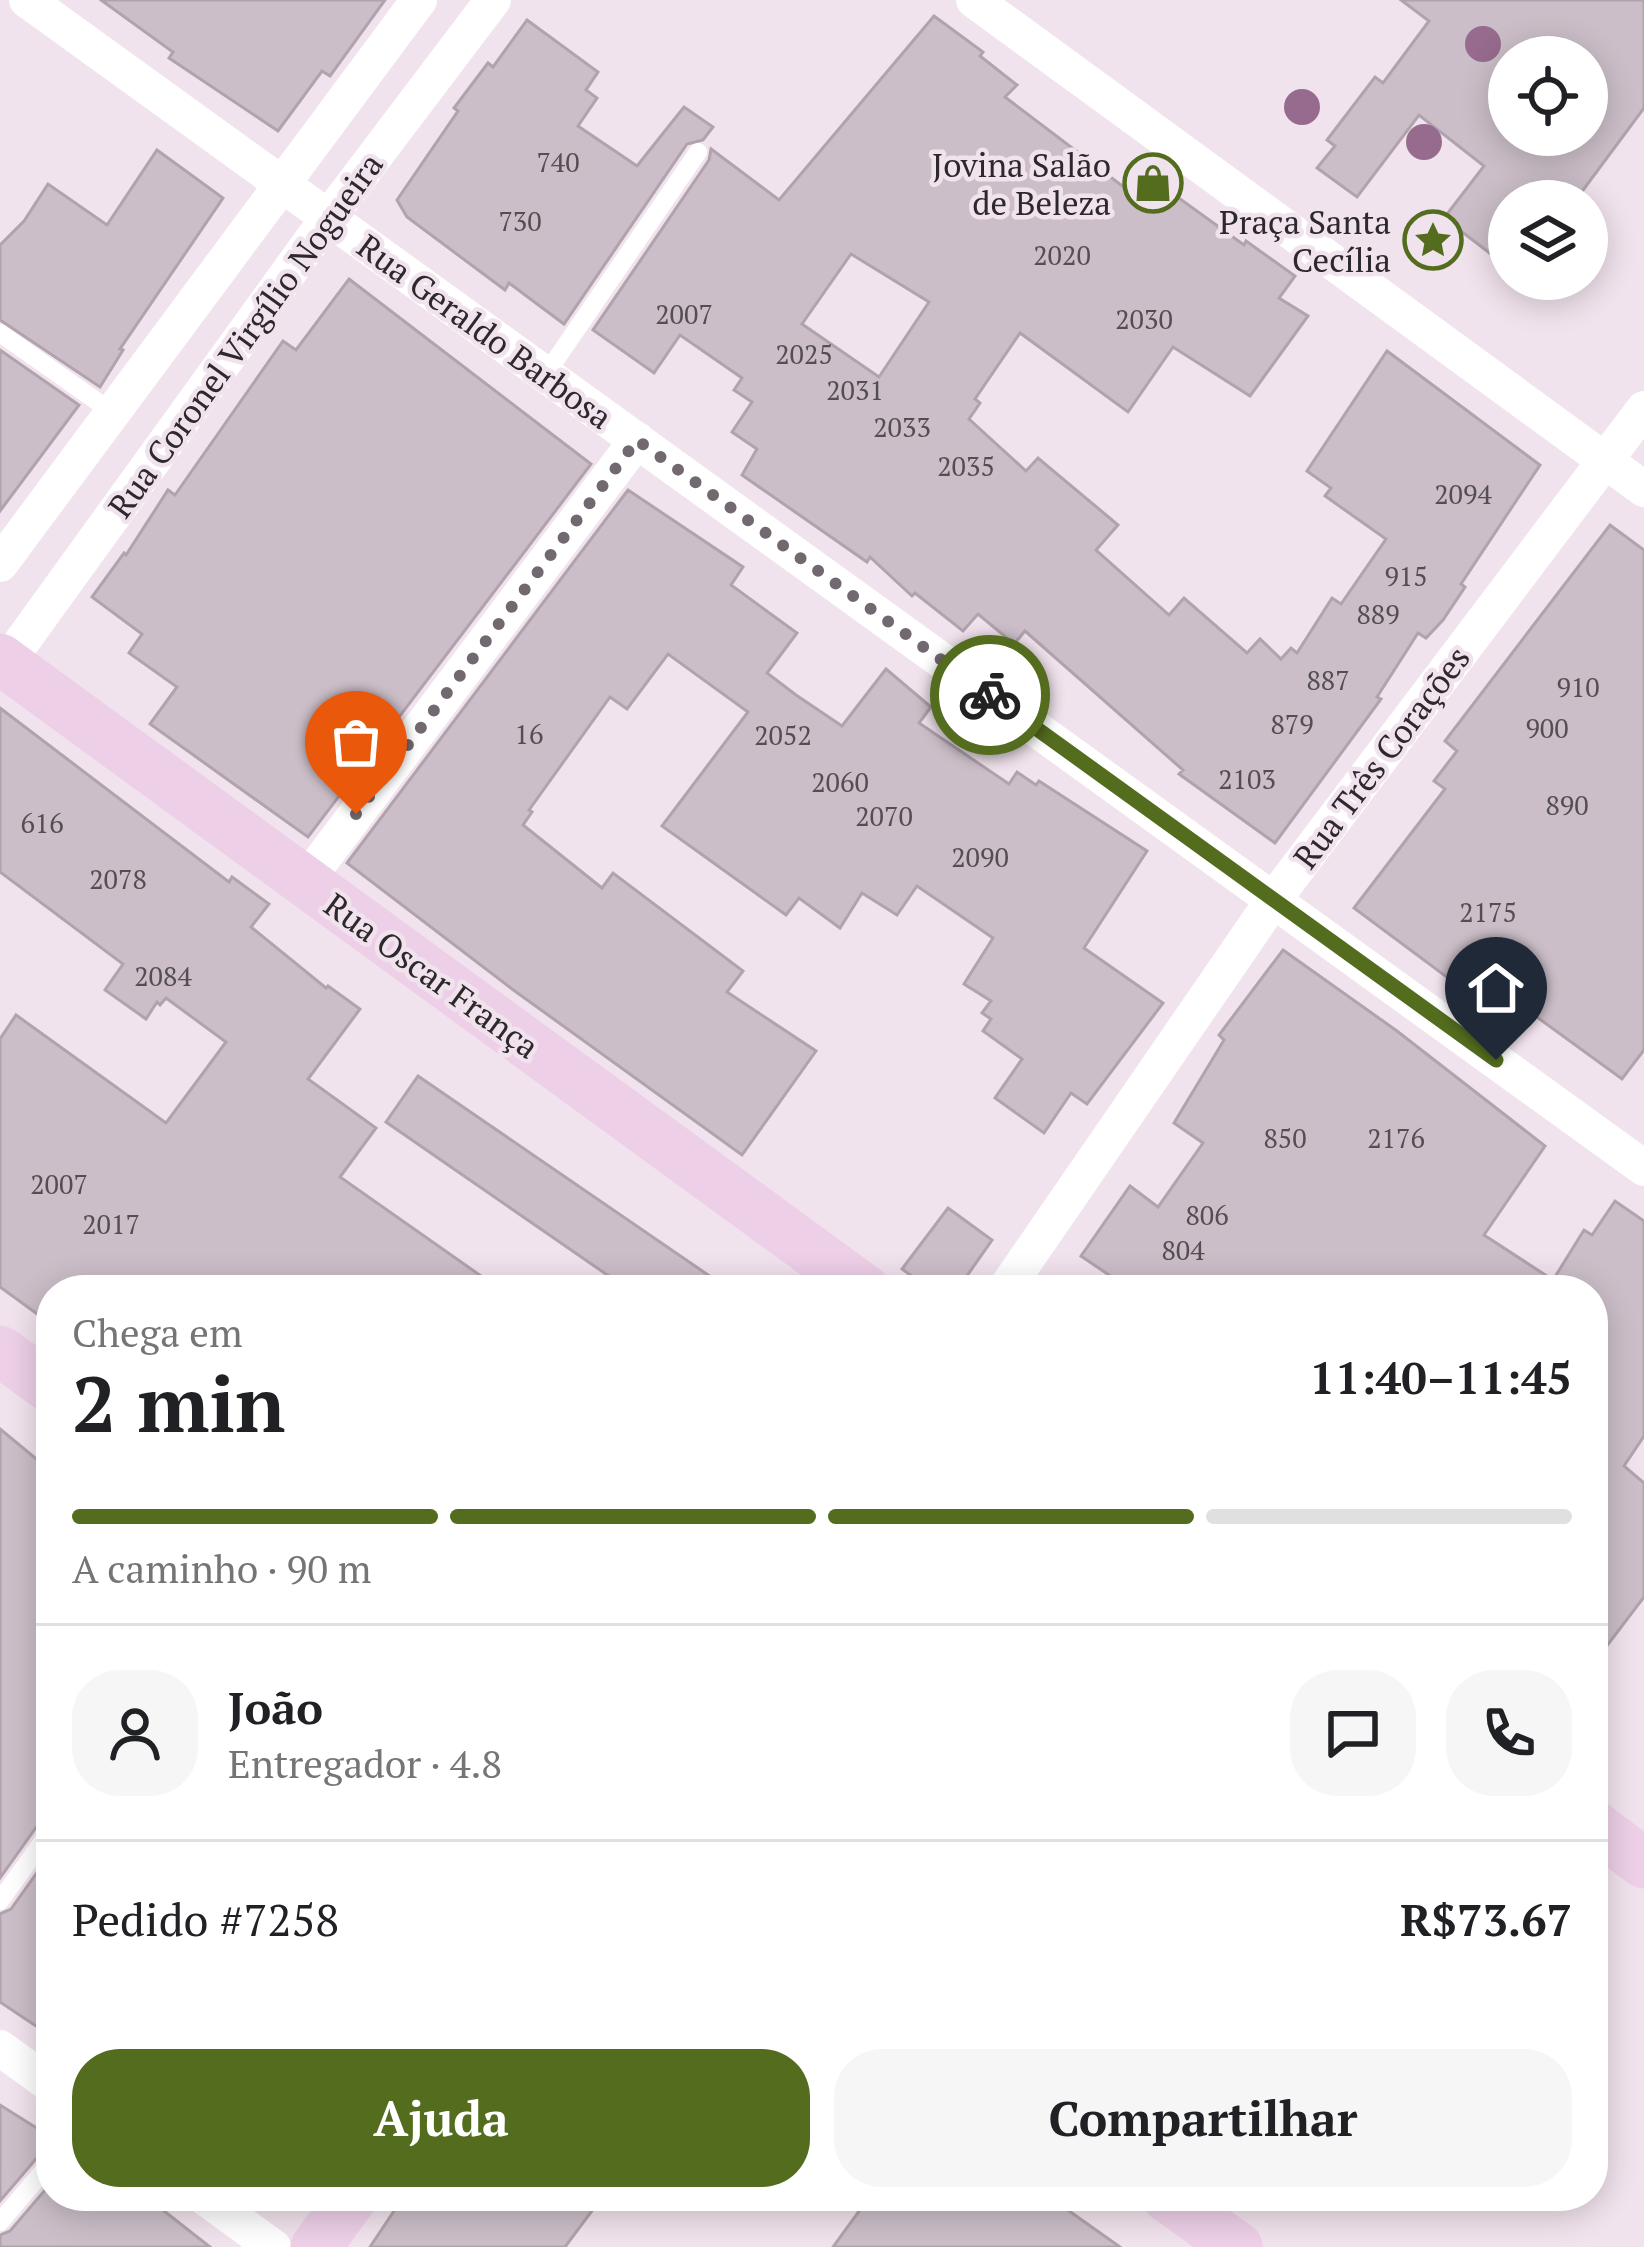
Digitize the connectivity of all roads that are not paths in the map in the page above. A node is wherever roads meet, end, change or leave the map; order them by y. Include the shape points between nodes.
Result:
1 (27, 0) edge
2 (419, 0) edge
3 (493, 0) edge
4 (974, 0) edge
5 (698, 152) dead end
6 (283, 184) junction
7 (328, 218) junction
8 (0, 332) edge
9 (547, 374) junction
10 (1644, 410) edge
11 (112, 412) junction
12 (637, 440) junction
13 (1604, 461) junction
14 (1644, 489) edge
15 (0, 564) edge
16 (2, 665) edge
17 (305, 882) junction
18 (1274, 899) junction
19 (1644, 1168) edge
20 (844, 1275) edge
21 (1015, 1275) edge
22 (0, 1351) edge
23 (36, 1377) edge
24 (1608, 1837) edge
25 (36, 1852) edge
26 (1644, 1863) edge
27 (0, 1901) edge
28 (0, 2048) edge
29 (36, 2074) edge
30 (36, 2180) edge
31 (224, 2211) edge
32 (342, 2211) edge
33 (1187, 2211) edge
34 (0, 2222) edge
35 (273, 2247) edge
36 (316, 2247) edge
37 (1237, 2247) edge

1 - 6 street, Rua Geraldo Barbosa
2 - 6 street, Rua Coronel Virgílio Nogueira
3 - 7 street, Rua Coronel Virgílio Nogueira
4 - 13 street
5 - 9 lane
6 - 7 street, Rua Geraldo Barbosa
6 - 11 street, Rua Coronel Virgílio Nogueira
7 - 9 street, Rua Geraldo Barbosa
7 - 16 street, Rua Coronel Virgílio Nogueira
8 - 11 lane
9 - 12 street, Rua Geraldo Barbosa
10 - 13 street, Rua Três Corações
11 - 15 street, Rua Coronel Virgílio Nogueira
12 - 17 street
12 - 18 street, Rua Geraldo Barbosa
13 - 14 street
13 - 18 street, Rua Três Corações
16 - 17 street, Rua Oscar França
17 - 20 street, Rua Oscar França
18 - 19 street, Rua Geraldo Barbosa
18 - 21 street, Rua Três Corações
22 - 23 street
24 - 26 street
25 - 27 lane
28 - 29 street
30 - 34 lane
31 - 35 street
32 - 36 street
33 - 37 street

